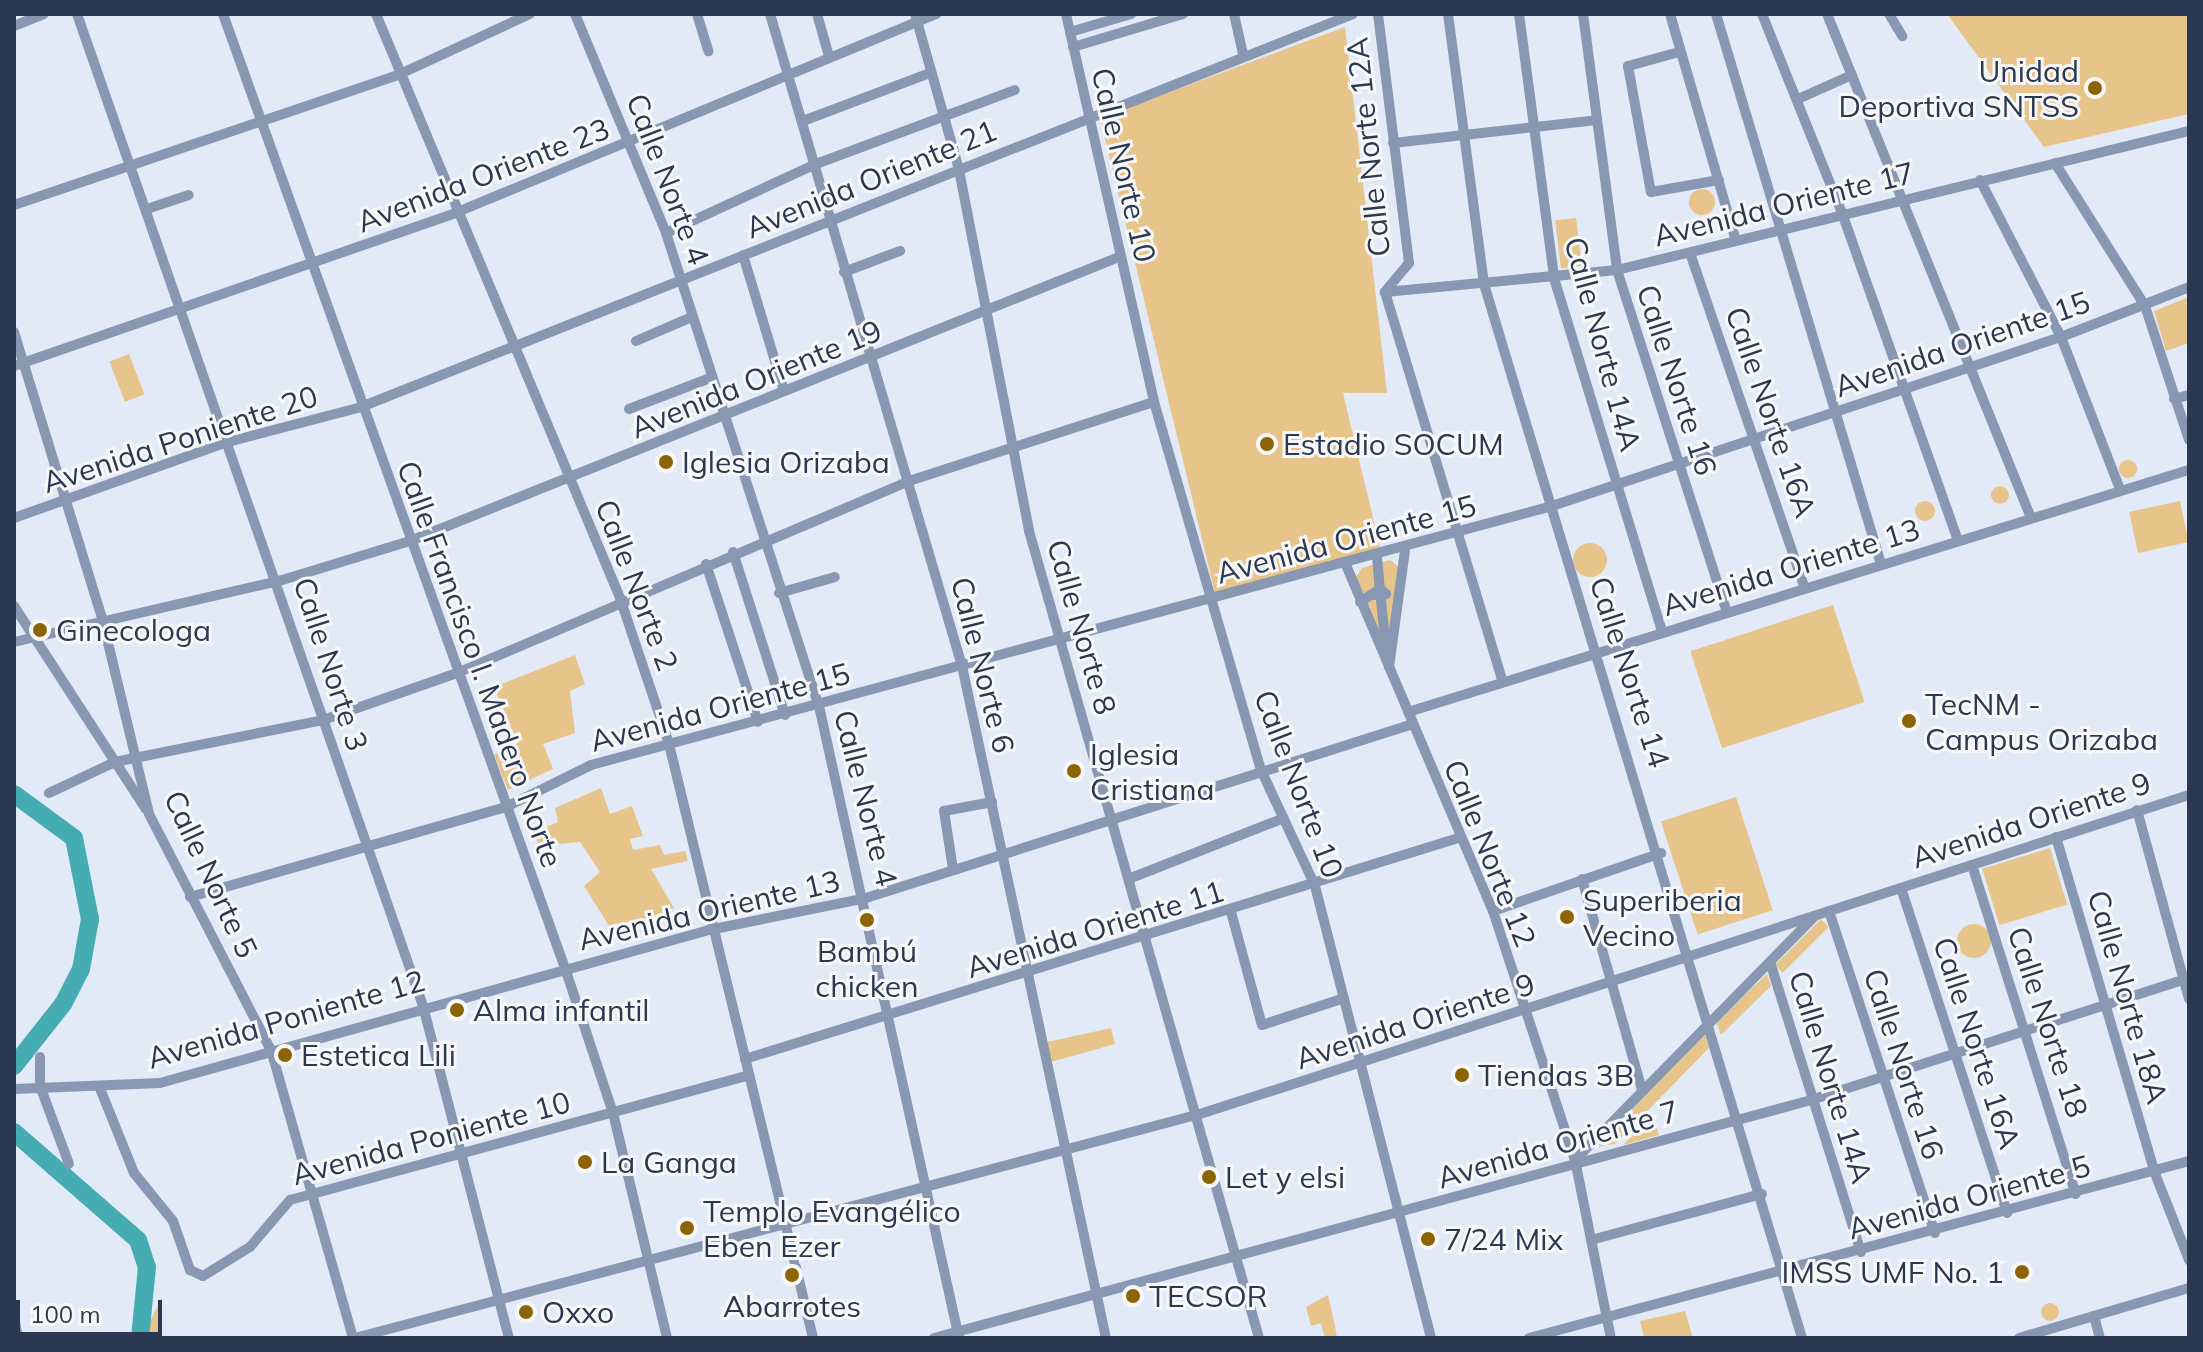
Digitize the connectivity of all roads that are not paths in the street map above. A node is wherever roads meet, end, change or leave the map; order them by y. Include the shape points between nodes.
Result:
1 (44, 14) edge
2 (77, 14) edge
3 (223, 14) edge
4 (376, 14) edge
5 (530, 14) edge
6 (575, 14) edge
7 (697, 14) edge
8 (770, 14) edge
9 (817, 14) edge
10 (936, 14) edge
11 (1066, 14) edge
12 (1131, 14) edge
13 (1183, 14) edge
14 (1234, 14) edge
15 (1353, 14) edge
16 (1378, 14) edge
17 (1448, 14) edge
18 (1519, 14) edge
19 (1583, 14) edge
20 (1670, 14) edge
21 (1716, 14) edge
22 (1762, 14) edge
23 (1827, 14) edge
24 (1889, 14) edge
25 (916, 17) edge
26 (512, 18) edge
27 (1151, 18) edge
28 (14, 26) edge
29 (1070, 32) junction
30 (1902, 36) dead end
31 (1073, 47) junction
32 (708, 51) dead end
33 (1679, 52) junction
34 (1243, 54) junction
35 (829, 56) junction
36 (788, 73) junction
37 (930, 73) junction
38 (400, 74) junction
39 (1852, 75) junction
40 (1015, 90) dead end
41 (1798, 99) junction
42 (943, 116) junction
43 (1088, 118) junction
44 (260, 119) junction
45 (1597, 120) junction
46 (803, 121) junction
47 (1534, 128) junction
48 (2189, 131) edge
49 (1464, 137) junction
50 (632, 142) junction
51 (1393, 143) junction
52 (2055, 163) junction
53 (131, 164) junction
54 (816, 164) junction
55 (959, 170) junction
56 (1719, 180) junction
57 (1980, 180) junction
58 (189, 195) dead end
59 (1907, 198) junction
60 (14, 205) edge
61 (147, 209) junction
62 (455, 213) junction
63 (1842, 213) junction
64 (830, 222) junction
65 (1776, 232) junction
66 (666, 233) junction
67 (1736, 241) junction
68 (900, 251) dead end
69 (1690, 253) junction
70 (743, 255) junction
71 (1119, 257) junction
72 (313, 267) junction
73 (1617, 270) junction
74 (844, 272) junction
75 (1554, 278) junction
76 (681, 280) junction
77 (1484, 284) junction
78 (2189, 287) edge
79 (1385, 292) junction
80 (2145, 306) junction
81 (183, 309) junction
82 (990, 311) junction
83 (692, 317) junction
84 (14, 332) edge
85 (2061, 337) junction
86 (636, 341) dead end
87 (512, 350) junction
88 (869, 358) junction
89 (19, 365) edge
90 (1973, 366) junction
91 (710, 378) junction
92 (784, 391) junction
93 (1904, 391) junction
94 (2189, 395) edge
95 (2174, 399) junction
96 (1154, 402) junction
97 (361, 407) junction
98 (629, 409) dead end
99 (1835, 413) junction
100 (724, 417) junction
101 (1757, 438) junction
102 (2189, 440) edge
103 (228, 442) junction
104 (1011, 444) junction
105 (1679, 463) junction
106 (2189, 470) edge
107 (912, 480) junction
108 (571, 481) junction
109 (1616, 485) junction
110 (2120, 489) junction
111 (66, 500) junction
112 (1552, 506) junction
113 (14, 518) edge
114 (2031, 518) junction
115 (1456, 535) junction
116 (761, 540) junction
117 (410, 541) junction
118 (1958, 541) junction
119 (1405, 550) junction
120 (733, 552) junction
121 (1377, 557) junction
122 (706, 564) junction
123 (1881, 564) junction
124 (1346, 565) junction
125 (835, 577) dead end
126 (279, 581) junction
127 (1805, 588) junction
128 (779, 593) junction
129 (1380, 595) junction
130 (1400, 596) junction
131 (620, 598) junction
132 (1209, 601) junction
133 (1360, 602) junction
134 (14, 606) edge
135 (1727, 613) junction
136 (103, 622) junction
137 (1662, 632) junction
138 (35, 637) junction
139 (1063, 640) junction
140 (14, 642) edge
141 (1386, 649) junction
142 (1600, 652) junction
143 (962, 666) junction
144 (457, 673) junction
145 (1503, 682) junction
146 (819, 706) junction
147 (1408, 712) junction
148 (785, 715) junction
149 (323, 720) junction
150 (758, 722) junction
151 (1413, 724) junction
152 (669, 744) junction
153 (139, 755) junction
154 (115, 762) junction
155 (1261, 770) junction
156 (49, 793) dead end
157 (2189, 795) edge
158 (992, 802) junction
159 (506, 807) junction
160 (2137, 810) junction
161 (149, 814) junction
162 (1284, 818) junction
163 (1115, 822) junction
164 (2056, 837) junction
165 (1458, 838) junction
166 (366, 845) junction
167 (1661, 853) junction
168 (1003, 858) junction
169 (1972, 865) junction
170 (953, 869) junction
171 (1131, 878) junction
172 (1582, 879) junction
173 (1315, 886) junction
174 (1901, 888) junction
175 (190, 897) junction
176 (866, 898) junction
177 (1493, 911) junction
178 (1829, 911) junction
179 (1231, 912) junction
180 (1815, 915) junction
181 (709, 930) junction
182 (1150, 937) junction
183 (1691, 954) junction
184 (1770, 962) junction
185 (565, 968) junction
186 (1029, 975) junction
187 (2186, 979) edge
188 (1609, 982) junction
189 (1344, 998) junction
190 (2189, 999) edge
191 (423, 1006) junction
192 (2107, 1007) junction
193 (1525, 1011) junction
194 (888, 1017) junction
195 (1710, 1023) junction
196 (2029, 1034) junction
197 (271, 1050) junction
198 (40, 1057) dead end
199 (1956, 1057) junction
200 (745, 1059) junction
201 (1362, 1065) junction
202 (749, 1075) junction
203 (1883, 1077) junction
204 (40, 1086) junction
205 (99, 1086) junction
206 (15, 1089) edge
207 (1642, 1089) junction
208 (1811, 1100) junction
209 (613, 1113) junction
210 (1200, 1114) junction
211 (1740, 1120) junction
212 (462, 1152) junction
213 (1064, 1152) junction
214 (1575, 1160) junction
215 (2189, 1161) edge
216 (69, 1164) dead end
217 (2154, 1171) junction
218 (924, 1190) junction
219 (315, 1193) junction
220 (1762, 1194) junction
221 (2076, 1194) junction
222 (2007, 1213) junction
223 (1399, 1214) junction
224 (785, 1227) junction
225 (1935, 1233) junction
226 (1591, 1240) junction
227 (1861, 1252) junction
228 (1238, 1255) junction
229 (645, 1258) junction
230 (2189, 1260) edge
231 (1786, 1271) junction
232 (2189, 1288) edge
233 (1096, 1293) junction
234 (499, 1301) junction
235 (2094, 1316) junction
236 (14, 1317) edge
237 (1606, 1319) junction
238 (2052, 1333) edge
239 (958, 1335) edge
240 (18, 1338) edge
241 (354, 1338) edge
242 (509, 1338) edge
243 (667, 1338) edge
244 (813, 1338) edge
245 (934, 1338) edge
246 (1106, 1338) edge
247 (1259, 1338) edge
248 (1431, 1338) edge
249 (1529, 1338) edge
250 (1611, 1338) edge
251 (1802, 1338) edge
252 (2019, 1338) edge
253 (2100, 1338) edge

1 - 28 street
2 - 53 street, Calle Norte 3
3 - 44 street, Calle Francisco I. Madero Norte
4 - 38 street, Calle Norte 2
5 - 26 street
6 - 50 street, Calle Norte 4
7 - 32 street
8 - 36 street, Calle Norte 6
9 - 35 street
10 - 25 street, Avenida Oriente 23
11 - 29 street, Calle Norte 10
12 - 29 street
13 - 27 street
14 - 34 street
15 - 34 street, Avenida Oriente 21
16 - 51 street, Calle Norte 12A
17 - 49 street, Calle Norte 14
18 - 47 street, Calle Norte 14A
19 - 45 street, Calle Norte 16
20 - 33 street
21 - 65 street
22 - 41 street
23 - 39 street
24 - 30 street
25 - 35 street, Avenida Oriente 23
25 - 37 street, Calle Norte 8
26 - 38 street
27 - 31 street
29 - 31 street, Calle Norte 10
31 - 43 street, Calle Norte 10
33 - 56 street
33 - 56 street via 1628,66 1653,195
34 - 43 street, Avenida Oriente 21
35 - 36 street, Avenida Oriente 23
36 - 46 street, Calle Norte 6
36 - 50 street, Avenida Oriente 23
37 - 42 street, Calle Norte 8
37 - 46 street
38 - 44 street
38 - 62 street, Calle Norte 2
39 - 41 street
39 - 59 street
40 - 42 street
41 - 63 street
42 - 54 street
42 - 55 street, Calle Norte 8
43 - 55 street, Avenida Oriente 21
43 - 71 street, Calle Norte 10
44 - 53 street
44 - 72 street, Calle Francisco I. Madero Norte
45 - 47 street
45 - 73 street, Calle Norte 16
46 - 54 street, Calle Norte 6
47 - 49 street
47 - 75 street, Calle Norte 14A
48 - 52 street, Avenida Oriente 17
49 - 51 street
49 - 77 street, Calle Norte 14
50 - 62 street, Avenida Oriente 23
50 - 66 street, Calle Norte 4
51 - 79 street, Calle Norte 12A via 1409,263
52 - 57 street, Avenida Oriente 17
52 - 80 street
53 - 60 street
53 - 61 street, Calle Norte 3
54 - 64 street, Calle Norte 6
54 - 66 street
55 - 64 street, Avenida Oriente 21
55 - 82 street, Calle Norte 8
56 - 67 street
57 - 59 street, Avenida Oriente 17
57 - 85 street
58 - 61 street
59 - 63 street, Avenida Oriente 17
59 - 90 street
61 - 81 street, Calle Norte 3
62 - 72 street, Avenida Oriente 23
62 - 87 street, Calle Norte 2
63 - 65 street, Avenida Oriente 17
63 - 93 street
64 - 70 street, Avenida Oriente 21
64 - 74 street, Calle Norte 6
65 - 67 street, Avenida Oriente 17
65 - 99 street
66 - 76 street, Calle Norte 4
67 - 69 street, Avenida Oriente 17
68 - 74 street
69 - 73 street, Avenida Oriente 17
69 - 101 street, Calle Norte 16A
70 - 76 street, Avenida Oriente 21
70 - 92 street
71 - 82 street, Avenida Oriente 19
71 - 96 street, Calle Norte 10
72 - 81 street, Avenida Oriente 23
72 - 97 street, Calle Francisco I. Madero Norte
73 - 75 street, Avenida Oriente 17
73 - 105 street, Calle Norte 16
74 - 88 street, Calle Norte 6
75 - 77 street, Avenida Oriente 17
75 - 109 street, Calle Norte 14A
76 - 83 street, Calle Norte 4
76 - 87 street, Avenida Oriente 21
77 - 79 street, Avenida Oriente 17
77 - 112 street, Calle Norte 14
78 - 80 street, Avenida Oriente 15
79 - 115 street, Calle Norte 12A
80 - 85 street, Avenida Oriente 15
80 - 95 street
81 - 89 street, Avenida Oriente 23
81 - 103 street, Calle Norte 3
82 - 88 street, Avenida Oriente 19
82 - 104 street, Calle Norte 8
83 - 86 street
83 - 91 street, Calle Norte 4
84 - 89 street, Calle Norte 5
85 - 90 street, Avenida Oriente 15
85 - 110 street
87 - 97 street, Avenida Oriente 21
87 - 108 street, Calle Norte 2
88 - 92 street, Avenida Oriente 19
88 - 107 street, Calle Norte 6
89 - 111 street, Calle Norte 5
90 - 93 street, Avenida Oriente 15
90 - 114 street
91 - 98 street
91 - 100 street, Calle Norte 4
92 - 100 street, Avenida Oriente 19
93 - 99 street, Avenida Oriente 15
93 - 118 street
94 - 95 street
95 - 102 street
96 - 104 street
96 - 132 street, Calle Norte 10
97 - 103 street, Avenida Poniente 20
97 - 117 street, Calle Francisco I. Madero Norte
99 - 101 street, Avenida Oriente 15
99 - 123 street
100 - 108 street, Avenida Oriente 19
100 - 116 street, Calle Norte 4
101 - 105 street, Avenida Oriente 15
101 - 127 street, Calle Norte 16A
103 - 111 street, Avenida Poniente 20
103 - 126 street, Calle Norte 3
104 - 107 street
104 - 139 street, Calle Norte 8
105 - 109 street, Avenida Oriente 15
105 - 135 street, Calle Norte 16
106 - 110 street, Avenida Oriente 13
107 - 116 street
107 - 143 street, Calle Norte 6
108 - 117 street, Avenida Oriente 19
108 - 131 street, Calle Norte 2
109 - 112 street, Avenida Oriente 15
109 - 137 street, Calle Norte 14A
110 - 114 street, Avenida Oriente 13
111 - 113 street, Avenida Poniente 20
111 - 136 street, Calle Norte 5
112 - 115 street, Avenida Oriente 15
112 - 142 street, Calle Norte 14
114 - 118 street, Avenida Oriente 13
115 - 119 street, Avenida Oriente 15
115 - 145 street, Calle Norte 12A
116 - 120 street
116 - 128 street, Calle Norte 4
117 - 126 street, Avenida Oriente 19
117 - 144 street, Calle Francisco I. Madero Norte
118 - 123 street, Avenida Oriente 13
119 - 121 street, Avenida Oriente 15
119 - 130 street, Calle Norte 12
120 - 122 street
120 - 148 street
121 - 124 street, Avenida Oriente 15
121 - 129 street
122 - 131 street
122 - 150 street
123 - 127 street, Avenida Oriente 13
124 - 132 street, Avenida Oriente 15
124 - 133 street
125 - 128 street
126 - 136 street, Avenida Oriente 19
126 - 149 street, Calle Norte 3
127 - 135 street, Avenida Oriente 13
128 - 146 street, Calle Norte 4
129 - 130 street
129 - 133 street
129 - 141 street
130 - 141 street, Calle Norte 12
131 - 144 street
131 - 152 street, Calle Norte 2
132 - 139 street, Avenida Oriente 15
132 - 155 street, Calle Norte 10
133 - 141 street
134 - 138 street
135 - 137 street, Avenida Oriente 13
136 - 138 street, Avenida Oriente 19
136 - 153 street, Calle Norte 5
137 - 142 street, Avenida Oriente 13
138 - 140 street, Avenida Oriente 19
138 - 154 street
139 - 143 street, Avenida Oriente 15
139 - 163 street, Calle Norte 8
141 - 147 street, Calle Norte 12
142 - 145 street, Avenida Oriente 13
142 - 167 street, Calle Norte 14
143 - 146 street, Avenida Oriente 15
143 - 158 street, Calle Norte 6
144 - 149 street
144 - 159 street, Calle Francisco I. Madero Norte
145 - 147 street, Avenida Oriente 13
146 - 148 street, Avenida Oriente 15
146 - 176 street, Calle Norte 4
147 - 151 street, Calle Norte 12
148 - 150 street, Avenida Oriente 15
149 - 153 street
149 - 166 street, Calle Norte 3
150 - 152 street, Avenida Oriente 15
151 - 155 street, Avenida Oriente 13
151 - 165 street, Calle Norte 12
152 - 159 street, Avenida Oriente 15 via 591,765
152 - 181 street, Calle Norte 2
153 - 154 street
153 - 161 street, Calle Norte 5
154 - 156 street
154 - 161 street
155 - 162 street, Calle Norte 10
155 - 163 street, Avenida Oriente 13
157 - 160 street, Avenida Oriente 9
158 - 168 street, Calle Norte 6
158 - 170 street via 944,811
159 - 166 street, Avenida Oriente 15
159 - 185 street, Calle Francisco I. Madero Norte
160 - 164 street, Avenida Oriente 9
160 - 187 street
161 - 175 street, Calle Norte 5
162 - 171 street
162 - 173 street, Calle Norte 10
163 - 168 street, Avenida Oriente 13
163 - 171 street, Calle Norte 8
164 - 169 street, Avenida Oriente 9
164 - 192 street, Calle Norte 18A
165 - 173 street, Avenida Oriente 11
165 - 177 street, Calle Norte 12
166 - 175 street, Avenida Oriente 15
166 - 191 street, Calle Norte 3
167 - 172 street
167 - 183 street, Calle Norte 14
168 - 170 street, Avenida Oriente 13
168 - 186 street, Calle Norte 6
169 - 174 street, Avenida Oriente 9
169 - 196 street, Calle Norte 18
170 - 176 street, Avenida Oriente 13
171 - 182 street, Calle Norte 8
172 - 177 street
172 - 188 street
173 - 179 street, Avenida Oriente 11
173 - 189 street, Calle Norte 10
174 - 178 street, Avenida Oriente 9
174 - 199 street, Calle Norte 16A
175 - 197 street, Calle Norte 5
176 - 181 street, Avenida Oriente 13
176 - 194 street, Calle Norte 4
177 - 193 street, Calle Norte 12
178 - 180 street, Avenida Oriente 9
178 - 203 street, Calle Norte 16
179 - 182 street, Avenida Oriente 11
179 - 189 street via 1262,1025
180 - 183 street, Avenida Oriente 9
180 - 184 street
181 - 185 street, Avenida Oriente 13
181 - 200 street, Calle Norte 2
182 - 186 street, Avenida Oriente 11
182 - 210 street, Calle Norte 8
183 - 188 street, Avenida Oriente 9
183 - 195 street, Calle Norte 14
184 - 195 street
184 - 208 street, Calle Norte 14A
185 - 191 street, Avenida Poniente 12
185 - 209 street, Calle Francisco I. Madero Norte
186 - 194 street, Avenida Oriente 11
186 - 213 street, Calle Norte 6
187 - 190 street
187 - 192 street, Avenida Oriente 7
188 - 193 street, Avenida Oriente 9
188 - 207 street
189 - 201 street, Calle Norte 10
191 - 197 street, Avenida Poniente 12
191 - 212 street, Calle Norte 3
192 - 196 street, Avenida Oriente 7
192 - 217 street, Calle Norte 18A
193 - 201 street, Avenida Oriente 9
193 - 214 street, Calle Norte 12
194 - 200 street, Avenida Oriente 11
194 - 218 street, Calle Norte 4
195 - 207 street
195 - 211 street, Calle Norte 14
196 - 199 street, Avenida Oriente 7
196 - 221 street, Calle Norte 18
197 - 205 street, Avenida Poniente 12 via 160,1083
197 - 219 street, Calle Norte 5
198 - 204 street
199 - 203 street, Avenida Oriente 7
199 - 222 street, Calle Norte 16A
200 - 202 street, Calle Norte 2
201 - 210 street, Avenida Oriente 9
201 - 223 street, Calle Norte 10
202 - 209 street
202 - 224 street, Calle Norte 2
203 - 208 street, Avenida Oriente 7
203 - 225 street, Calle Norte 16
204 - 205 street, Avenida Poniente 12
204 - 206 street, Avenida Poniente 12
204 - 216 street
205 - 219 street, Avenida Poniente 10 via 134,1173 173,1221 195,1276 250,1247 282,1204
207 - 214 street
208 - 211 street, Avenida Oriente 7
208 - 227 street, Calle Norte 14A
209 - 212 street, Avenida Poniente 10
209 - 229 street, Calle Francisco I. Madero Norte
210 - 213 street, Avenida Oriente 9
210 - 228 street, Calle Norte 8
211 - 214 street, Avenida Oriente 7
211 - 220 street, Calle Norte 14
212 - 219 street, Avenida Poniente 10
212 - 234 street, Calle Norte 3
213 - 218 street, Avenida Oriente 9
213 - 233 street, Calle Norte 6
214 - 223 street, Avenida Oriente 7
214 - 226 street, Calle Norte 12
215 - 217 street, Avenida Oriente 5
217 - 221 street, Avenida Oriente 5
217 - 230 street, Calle Norte 18A
218 - 224 street, Avenida Oriente 9
218 - 239 street, Calle Norte 4
219 - 241 street, Calle Norte 5
220 - 226 street
220 - 231 street, Calle Norte 14
221 - 222 street, Avenida Oriente 5
222 - 225 street, Avenida Oriente 5
223 - 228 street, Avenida Oriente 7
223 - 248 street, Calle Norte 10
224 - 229 street, Avenida Oriente 9
224 - 244 street, Calle Norte 2
225 - 227 street, Avenida Oriente 5
226 - 237 street, Calle Norte 12
227 - 231 street, Avenida Oriente 5
228 - 233 street, Avenida Oriente 7
228 - 247 street, Calle Norte 8
229 - 234 street, Avenida Oriente 9
229 - 243 street, Calle Francisco I. Madero Norte
231 - 237 street, Avenida Oriente 5
231 - 251 street, Calle Norte 14
232 - 235 street
233 - 239 street, Avenida Oriente 7
233 - 246 street, Calle Norte 6
234 - 241 street, Avenida Oriente 9
234 - 242 street, Calle Norte 3
235 - 238 street
235 - 253 street
236 - 240 street
237 - 249 street, Avenida Oriente 5
237 - 250 street, Calle Norte 12
238 - 252 street
239 - 245 street, Avenida Oriente 7

